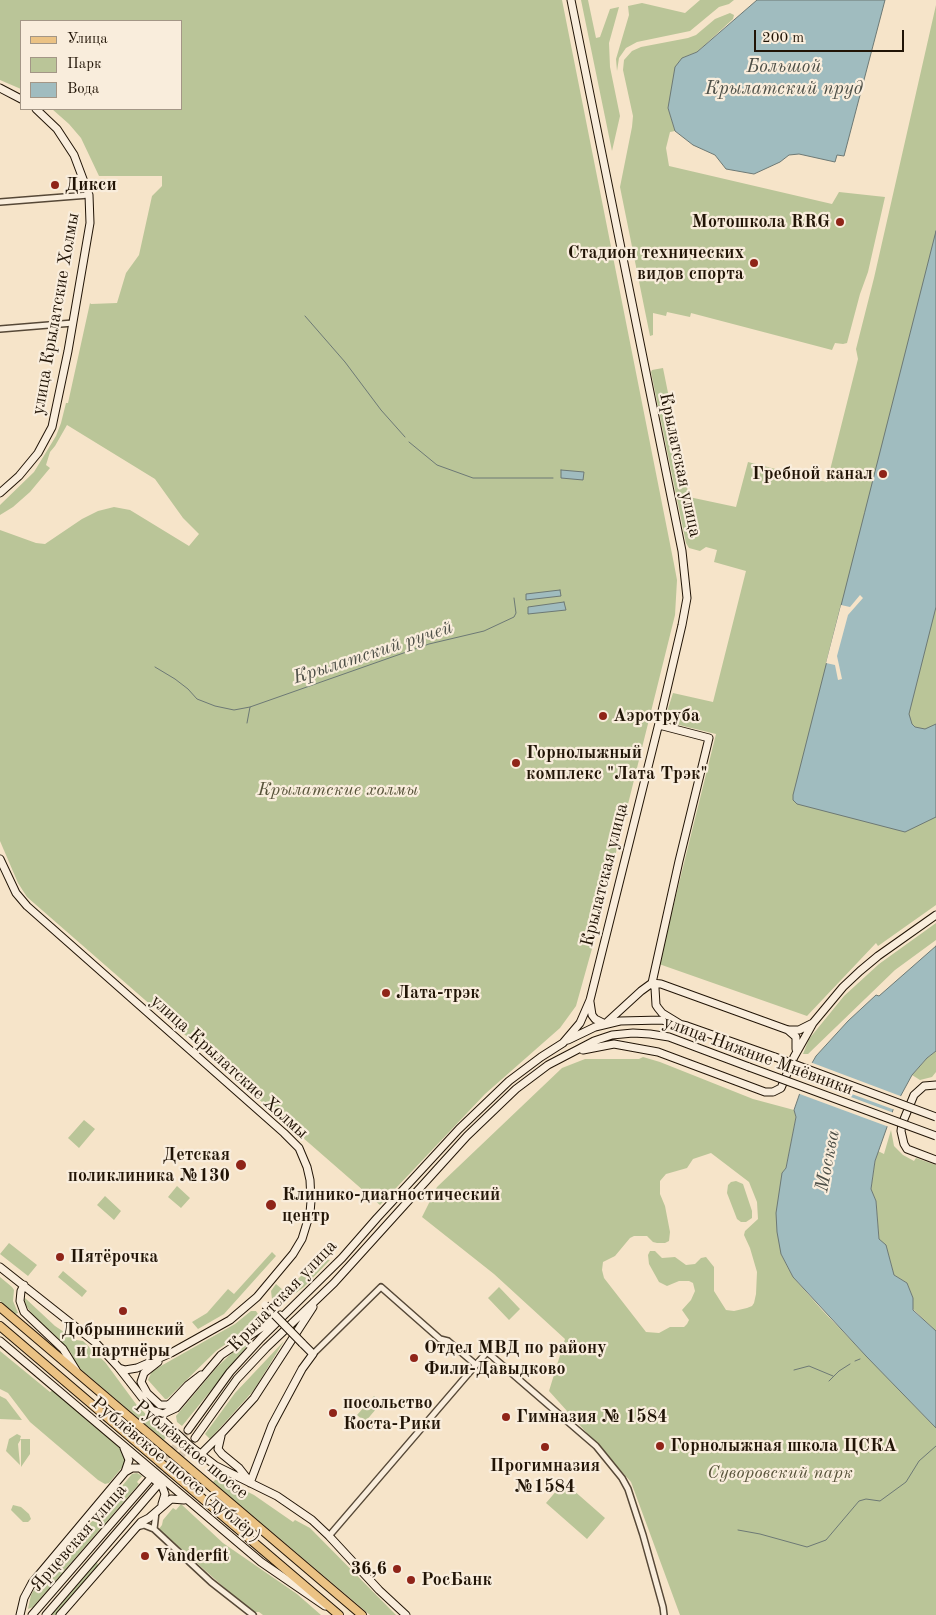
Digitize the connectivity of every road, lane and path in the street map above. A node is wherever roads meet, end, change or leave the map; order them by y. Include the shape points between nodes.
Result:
1 (571, 0) edge
2 (0, 88) edge
3 (20, 98) edge
4 (37, 110) edge
5 (89, 196) junction
6 (0, 202) edge
7 (73, 323) junction
8 (0, 329) edge
9 (0, 493) edge
10 (659, 725) junction
11 (0, 859) edge
12 (936, 915) edge
13 (652, 983) junction
14 (590, 1000) junction
15 (813, 1023) junction
16 (606, 1024) junction
17 (680, 1024) junction
18 (788, 1030) junction
19 (563, 1043) junction
20 (568, 1054) junction
21 (794, 1057) junction
22 (936, 1085) edge
23 (936, 1117) edge
24 (936, 1136) edge
25 (936, 1160) edge
26 (0, 1267) edge
27 (334, 1283) junction
28 (24, 1285) junction
29 (257, 1296) junction
30 (302, 1298) junction
31 (0, 1308) edge
32 (0, 1326) edge
33 (0, 1341) edge
34 (171, 1353) junction
35 (314, 1354) junction
36 (475, 1364) junction
37 (119, 1368) junction
38 (209, 1368) junction
39 (80, 1376) junction
40 (150, 1409) junction
41 (188, 1430) tunnel mouth
42 (222, 1434) junction
43 (195, 1438) tunnel mouth
44 (121, 1443) junction
45 (200, 1455) junction
46 (125, 1472) junction
47 (148, 1481) tunnel mouth
48 (250, 1482) junction
49 (156, 1487) tunnel mouth
50 (189, 1502) junction
51 (159, 1509) junction
52 (135, 1528) junction
53 (154, 1529) junction
54 (329, 1536) junction
55 (20, 1615) edge
56 (32, 1615) edge
57 (46, 1615) edge
58 (60, 1615) edge
59 (253, 1615) edge
60 (339, 1615) edge
61 (362, 1615) edge
62 (406, 1615) edge
63 (664, 1615) edge

1 - 10 main road, Крылатская улица via 685,569 687,598
2 - 3 main road
4 - 5 main road, улица Крылатские Холмы via 69,145
5 - 6 street
5 - 7 main road, улица Крылатские Холмы via 89,232
7 - 8 street
7 - 9 main road, улица Крылатские Холмы via 48,437 28,466
10 - 13 main road via 710,738
10 - 14 main road, Крылатская улица
11 - 29 main road, улица Крылатские Холмы via 16,893 31,910 299,1148 308,1167 310,1214 293,1254
12 - 15 main road via 860,971
13 - 16 main road
13 - 17 main road via 658,1008
13 - 18 main road
14 - 16 main road via 592,1015
14 - 19 main road, Крылатская улица via 580,1023
15 - 18 main road via 799,1030
15 - 21 main road
16 - 17 main road, улица Нижние Мнёвники via 648,1019
16 - 19 main road
17 - 23 main road, улица Нижние Мнёвники, bridge
18 - 21 main road via 796,1037
19 - 30 main road, Крылатская улица via 509,1081
20 - 21 main road via 602,1045 626,1045 658,1052 765,1092 780,1088
20 - 24 main road, улица Нижние Мнёвники, bridge via 612,1035 669,1037
20 - 27 main road, Крылатская улица via 516,1089 467,1136
22 - 25 main road via 930,1084 914,1095 901,1131 907,1149
26 - 28 main road, Рублёвское шоссе (дублёр)
27 - 42 main road via 293,1336 262,1388
27 - 43 main road, Крылатская улица via 237,1379
28 - 37 main road, Рублёвское шоссе (дублёр) via 96,1343
28 - 39 main road via 20,1301 24,1312 63,1349
29 - 34 main road, улица Крылатские Холмы via 230,1320
29 - 35 main road, bridge
30 - 38 main road via 221,1355
30 - 41 main road, Крылатская улица via 230,1372
31 - 39 main road, Рублёвское шоссе
32 - 60 main road, Рублёвское шоссе
33 - 44 main road, Рублёвское шоссе (дублёр)
34 - 37 main road, улица Крылатские Холмы via 137,1368
34 - 38 main road via 147,1370 141,1380 147,1393 160,1405 171,1403
35 - 36 street via 380,1287 440,1339 448,1341
35 - 48 main road via 272,1425
36 - 54 street
36 - 63 street via 487,1352 596,1446 622,1478 643,1534
37 - 40 main road, Рублёвское шоссе (дублёр)
38 - 40 main road via 171,1411 163,1414
39 - 61 main road, Рублёвское шоссе
40 - 45 main road, Рублёвское шоссе (дублёр)
42 - 45 main road
42 - 48 main road via 218,1449
44 - 46 main road via 129,1460
44 - 50 main road, Рублёвское шоссе (дублёр)
45 - 48 main road, Рублёвское шоссе (дублёр)
46 - 51 main road via 140,1468 162,1486 165,1496
46 - 55 main road via 32,1583
47 - 56 main road, Ярцевская улица
48 - 54 main road, Рублёвское шоссе (дублёр) via 290,1504
49 - 57 main road, Ярцевская улица
50 - 51 main road via 171,1498
50 - 60 main road, Рублёвское шоссе (дублёр) via 261,1562
51 - 52 main road
51 - 53 street
52 - 53 street via 144,1525
52 - 58 main road
53 - 59 street via 211,1582
54 - 62 main road, Рублёвское шоссе (дублёр)

